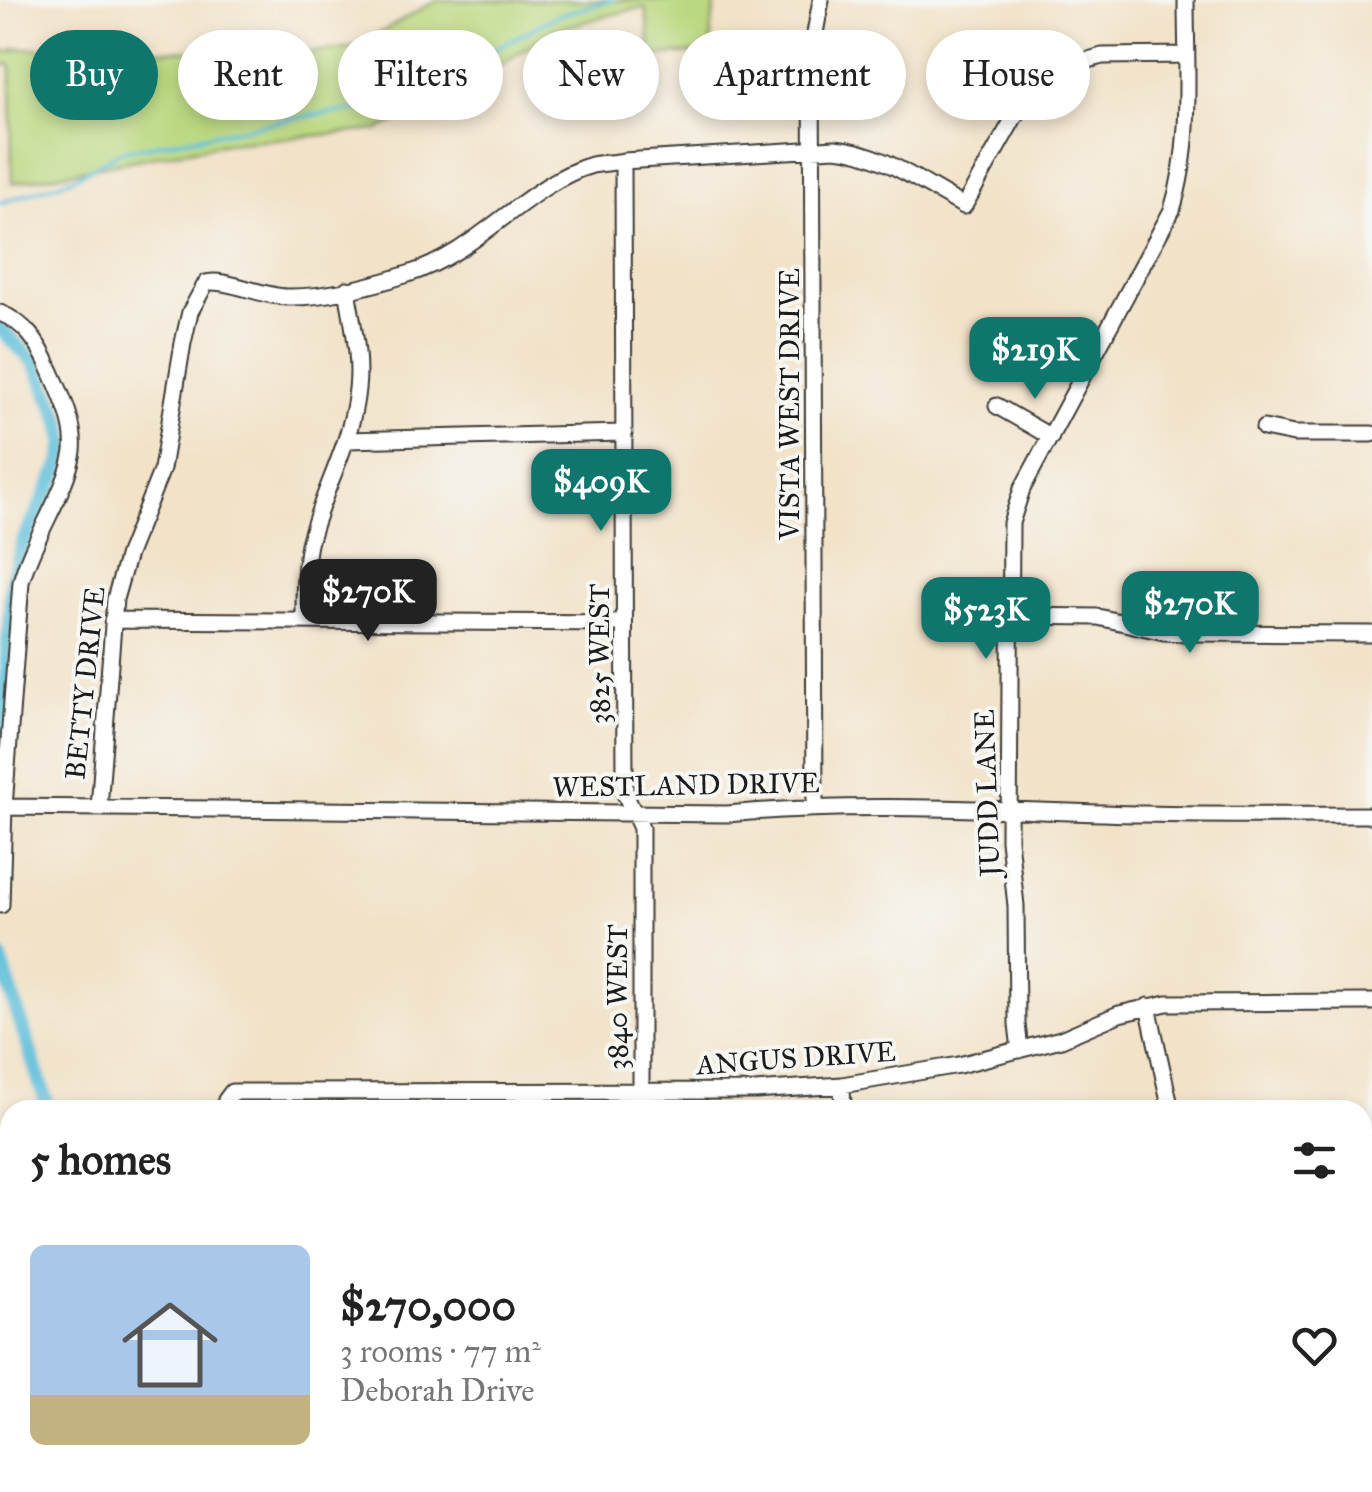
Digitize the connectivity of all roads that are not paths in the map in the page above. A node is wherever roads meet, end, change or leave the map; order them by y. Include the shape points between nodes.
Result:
1 (821, 0) edge
2 (1186, 0) edge
3 (1186, 55) junction
4 (813, 149) junction
5 (623, 161) junction
6 (347, 289) junction
7 (0, 313) edge
8 (997, 406) dead end
9 (1264, 428) dead end
10 (624, 433) junction
11 (1372, 434) edge
12 (1051, 437) junction
13 (347, 440) junction
14 (1009, 616) junction
15 (112, 620) junction
16 (304, 622) junction
17 (624, 623) junction
18 (1372, 634) edge
19 (2, 807) edge
20 (99, 808) junction
21 (815, 808) junction
22 (1009, 810) junction
23 (634, 812) junction
24 (1372, 816) edge
25 (642, 903) joint
26 (1, 904) edge
27 (1372, 1002) edge
28 (1148, 1006) junction
29 (1020, 1050) junction
30 (842, 1085) junction
31 (525, 1090) junction
32 (641, 1091) junction
33 (226, 1100) edge
34 (525, 1100) edge
35 (843, 1100) edge
36 (1168, 1100) edge

1 - 4 street, VISTA WEST DRIVE via 812,50
2 - 3 street, JUDD LANE
3 - 4 street via 1102,56 1058,69 1032,86 964,206 872,155
3 - 12 street, JUDD LANE via 1184,162 1172,210
4 - 5 street
4 - 21 street, VISTA WEST DRIVE
5 - 6 street via 563,178 440,261
5 - 10 street, 3825 WEST
6 - 13 street via 358,386
6 - 15 street, BETTY DRIVE via 263,296 219,280 206,282 190,312 166,450 119,581
7 - 19 street via 26,328 45,357 71,424 73,451 20,582
8 - 12 street
9 - 11 street
10 - 13 street
10 - 17 street, 3825 WEST
12 - 14 street, JUDD LANE via 1014,505
13 - 16 street via 310,543
14 - 18 street via 1098,617 1174,633
14 - 22 street, JUDD LANE
15 - 16 street
15 - 20 street, BETTY DRIVE
16 - 17 street
17 - 23 street, 3825 WEST via 625,794
19 - 20 street, WESTLAND DRIVE
19 - 26 street
20 - 23 street, WESTLAND DRIVE
21 - 22 street, WESTLAND DRIVE
21 - 23 street, WESTLAND DRIVE
22 - 24 street, WESTLAND DRIVE
22 - 29 street, JUDD LANE
23 - 25 street, 3825 WEST via 642,828
25 - 32 street, 3840 WEST
27 - 28 street, ANGUS DRIVE
28 - 29 street, ANGUS DRIVE
28 - 36 street
29 - 30 street, ANGUS DRIVE
30 - 32 street, ANGUS DRIVE
30 - 35 street
31 - 32 street, ANGUS DRIVE
31 - 33 street, ANGUS DRIVE via 232,1092
31 - 34 street

